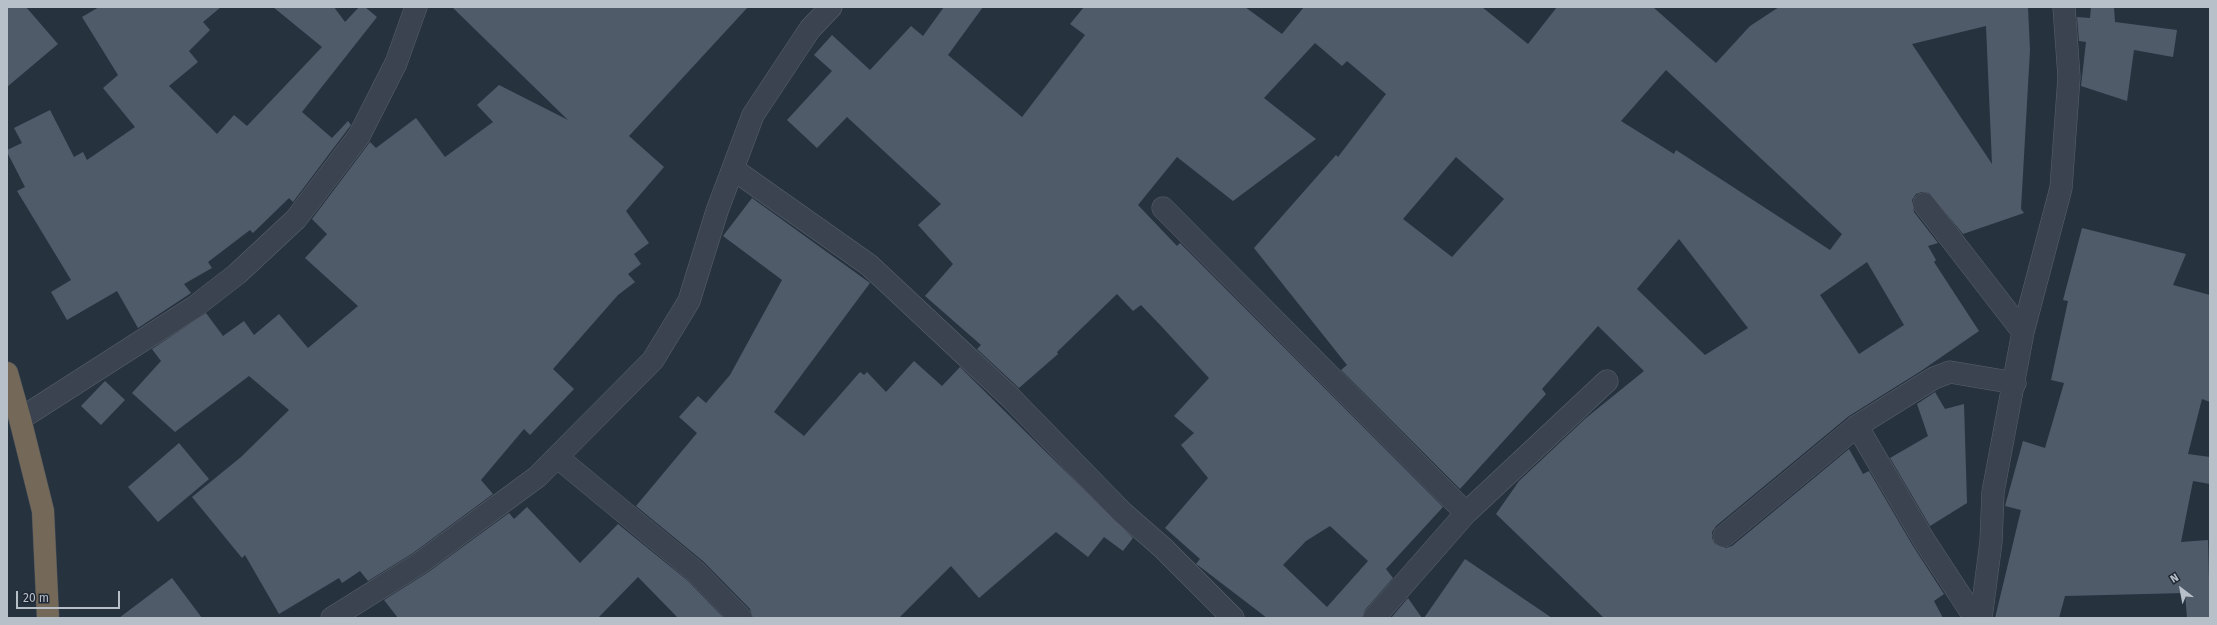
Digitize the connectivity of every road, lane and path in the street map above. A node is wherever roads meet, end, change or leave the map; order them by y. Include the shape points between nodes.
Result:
1 (416, 7) edge
2 (831, 7) edge
3 (2064, 7) edge
4 (733, 169) junction
5 (1924, 204) dead end
6 (1163, 208) dead end
7 (2024, 332) junction
8 (7, 373) edge
9 (1607, 381) dead end
10 (2015, 383) junction
11 (20, 419) junction
12 (1857, 426) junction
13 (557, 457) junction
14 (1466, 513) junction
15 (1724, 536) dead end
16 (48, 618) edge
17 (332, 618) edge
18 (741, 618) edge
19 (1233, 618) edge
20 (1374, 618) edge
21 (1975, 618) edge
22 (1981, 618) edge

1 - 11 street via 396,63 359,136 296,219 237,274 193,308
2 - 4 street via 810,29 753,115
3 - 7 street via 2069,77 2061,188
4 - 13 street via 689,301 653,360
4 - 19 street via 869,265 1010,397 1123,513 1163,548
5 - 7 street
6 - 14 street
7 - 10 street
8 - 11 highway
9 - 14 street
10 - 12 street via 1950,372 1934,378
10 - 22 street via 1993,492 1991,542
11 - 16 highway via 43,511
12 - 15 street
12 - 21 street via 1924,540
13 - 17 street via 537,477 420,563
13 - 18 street via 695,572
14 - 20 street

